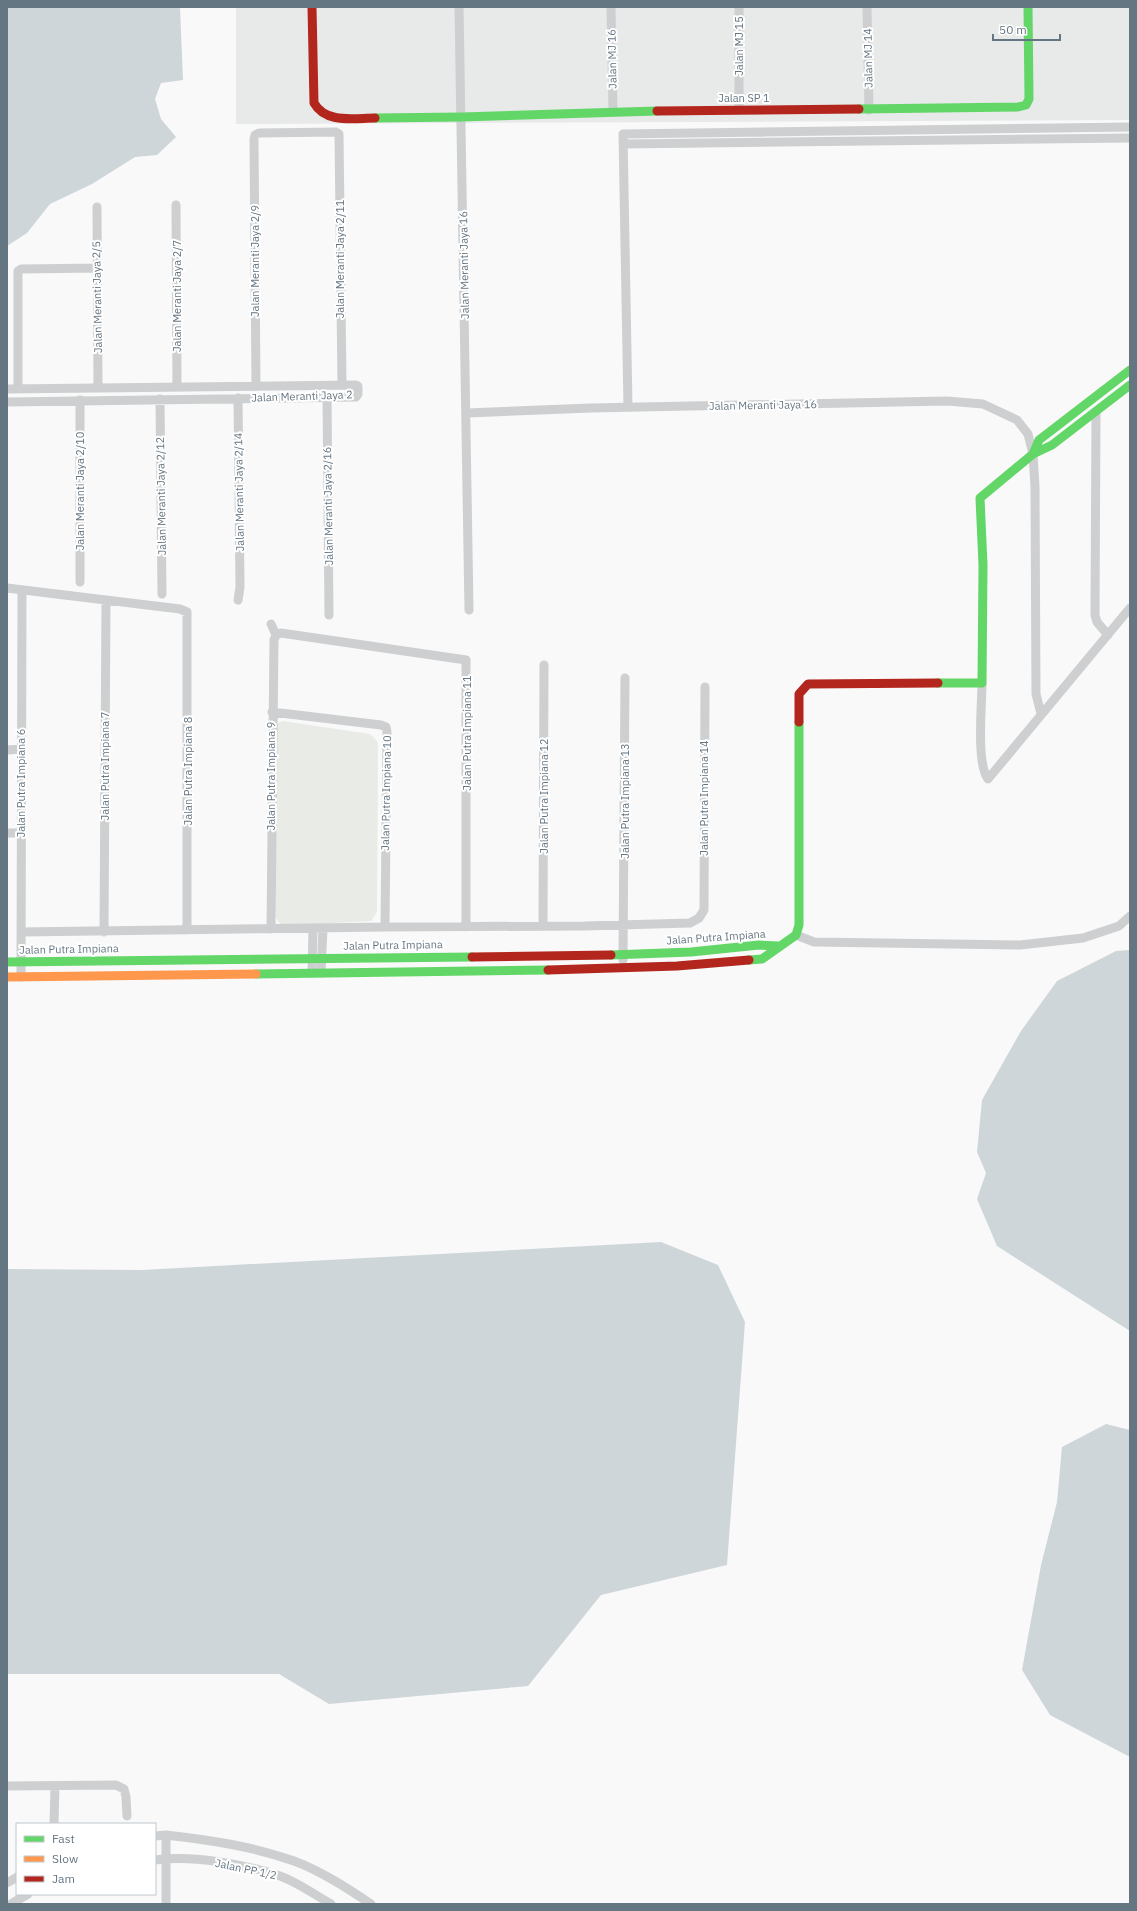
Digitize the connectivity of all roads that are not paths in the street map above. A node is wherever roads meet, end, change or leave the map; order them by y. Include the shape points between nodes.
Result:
1 (312, 7) edge
2 (459, 7) edge
3 (611, 7) edge
4 (739, 7) edge
5 (867, 7) edge
6 (1028, 7) edge
7 (740, 110) junction
8 (869, 110) junction
9 (613, 112) junction
10 (462, 117) junction
11 (1130, 127) edge
12 (339, 134) joint
13 (1130, 138) edge
14 (624, 144) junction
15 (176, 205) dead end
16 (98, 207) dead end
17 (97, 268) junction
18 (1130, 370) edge
19 (342, 385) junction
20 (1130, 385) edge
21 (256, 386) junction
22 (177, 387) junction
23 (98, 388) junction
24 (119, 388) junction
25 (18, 389) junction
26 (7, 390) edge
27 (327, 397) junction
28 (238, 398) junction
29 (160, 399) junction
30 (80, 400) junction
31 (119, 400) junction
32 (7, 402) edge
33 (628, 407) junction
34 (1096, 412) junction
35 (467, 413) junction
36 (1033, 454) junction
37 (80, 582) dead end
38 (7, 588) edge
39 (22, 590) junction
40 (162, 594) dead end
41 (106, 600) junction
42 (238, 600) dead end
43 (1130, 608) edge
44 (469, 610) dead end
45 (329, 615) dead end
46 (271, 624) dead end
47 (276, 634) junction
48 (1108, 635) junction
49 (544, 665) dead end
50 (625, 678) dead end
51 (982, 683) junction
52 (704, 687) dead end
53 (272, 712) junction
54 (1041, 714) junction
55 (21, 749) junction
56 (7, 750) edge
57 (7, 833) edge
58 (21, 833) junction
59 (1130, 916) edge
60 (624, 924) junction
61 (543, 926) junction
62 (385, 927) junction
63 (466, 927) junction
64 (313, 928) junction
65 (322, 928) junction
66 (271, 929) junction
67 (187, 930) junction
68 (21, 932) junction
69 (104, 932) junction
70 (796, 935) junction
71 (779, 946) junction
72 (623, 955) junction
73 (317, 958) junction
74 (7, 962) edge
75 (21, 962) junction
76 (623, 967) junction
77 (317, 973) junction
78 (7, 977) edge
79 (21, 977) junction
80 (7, 1786) edge
81 (55, 1786) junction
82 (127, 1816) dead end
83 (54, 1823) edge
84 (166, 1834) junction
85 (156, 1836) edge
86 (166, 1858) junction
87 (156, 1860) edge
88 (16, 1878) edge
89 (7, 1883) edge
90 (26, 1895) edge
91 (11, 1904) edge
92 (166, 1904) edge
93 (331, 1904) edge
94 (371, 1904) edge

1 - 10 street, Jalan SP 1 via 314,103 318,110 338,118
2 - 10 street, Jalan Meranti Jaya 16
3 - 9 street, Jalan MJ 16
4 - 7 street, Jalan MJ 15
5 - 8 street, Jalan MJ 14
6 - 8 street, Jalan SP 1 via 1029,99 1026,105
7 - 8 street, Jalan SP 1
7 - 9 street, Jalan SP 1
9 - 10 street, Jalan SP 1
10 - 35 street, Jalan Meranti Jaya 16
11 - 14 street via 624,134
12 - 19 street, Jalan Meranti Jaya 2/11
12 - 21 street, Jalan Meranti Jaya 2/9 via 336,132 255,135
13 - 14 street
14 - 33 street
15 - 22 street, Jalan Meranti Jaya 2/7
16 - 17 street, Jalan Meranti Jaya 2/5
17 - 23 street, Jalan Meranti Jaya 2/5
17 - 25 street via 19,270
18 - 36 street via 1039,440
19 - 21 street, Jalan Meranti Jaya 2
19 - 27 street, Jalan Meranti Jaya 2 via 358,386 356,397
20 - 34 street
21 - 22 street, Jalan Meranti Jaya 2
22 - 24 street, Jalan Meranti Jaya 2
23 - 24 street, Jalan Meranti Jaya 2
23 - 25 street, Jalan Meranti Jaya 2
24 - 31 street
25 - 26 street, Jalan Meranti Jaya 2
27 - 28 street, Jalan Meranti Jaya 2
27 - 45 street, Jalan Meranti Jaya 2/16
28 - 29 street, Jalan Meranti Jaya 2
28 - 42 street, Jalan Meranti Jaya 2/14
29 - 31 street, Jalan Meranti Jaya 2
29 - 40 street, Jalan Meranti Jaya 2/12
30 - 31 street, Jalan Meranti Jaya 2
30 - 32 street, Jalan Meranti Jaya 2
30 - 37 street, Jalan Meranti Jaya 2/10
33 - 35 street, Jalan Meranti Jaya 16
33 - 36 street, Jalan Meranti Jaya 16 via 947,401 982,404 1017,420 1028,434
34 - 36 street via 1052,445
34 - 48 street via 1095,615 1097,622
35 - 44 street, Jalan Meranti Jaya 16
36 - 51 street via 980,498 983,565
36 - 54 street, Jalan Meranti Jaya 16 via 1036,694
38 - 39 street
39 - 41 street
39 - 55 street, Jalan Putra Impiana 6
41 - 67 street, Jalan Putra Impiana 8 via 187,612
41 - 69 street, Jalan Putra Impiana 7
43 - 48 street
46 - 47 street
47 - 53 street, Jalan Putra Impiana 9
47 - 63 street, Jalan Putra Impiana 11 via 466,660
48 - 54 street
49 - 61 street, Jalan Putra Impiana 12
50 - 60 street, Jalan Putra Impiana 13
51 - 54 street via 981,748 983,770 988,779
51 - 70 street via 808,684 802,688 799,694 800,895
52 - 60 street, Jalan Putra Impiana 14 via 704,910 699,918 690,923
53 - 62 street, Jalan Putra Impiana 10 via 386,727
53 - 66 street, Jalan Putra Impiana 9
55 - 56 street
55 - 58 street, Jalan Putra Impiana 6
57 - 58 street
58 - 68 street, Jalan Putra Impiana 6
59 - 70 street via 1119,926 1084,938 1020,945 814,942
60 - 61 street
60 - 72 street, Jalan Putra Impiana 13
61 - 63 street
62 - 63 street
62 - 65 street
64 - 65 street
64 - 66 street
64 - 73 street
65 - 73 street
66 - 67 street
67 - 69 street
68 - 69 street
68 - 75 street, Jalan Putra Impiana 6
70 - 71 street
71 - 72 street, Jalan Putra Impiana via 759,945
71 - 76 street via 762,959
72 - 73 street, Jalan Putra Impiana
72 - 76 street, Jalan Putra Impiana 13
73 - 75 street, Jalan Putra Impiana
73 - 77 street
74 - 75 street, Jalan Putra Impiana
75 - 79 street, Jalan Putra Impiana 6
76 - 77 street
77 - 79 street
78 - 79 street
80 - 81 street
81 - 82 street via 116,1785 124,1790
81 - 83 street
84 - 85 street
84 - 86 street
84 - 94 street via 232,1843 295,1861 343,1885
86 - 87 street, Jalan PP 1/2
86 - 92 street
86 - 93 street, Jalan PP 1/2 via 224,1862 280,1876
88 - 89 street
90 - 91 street

